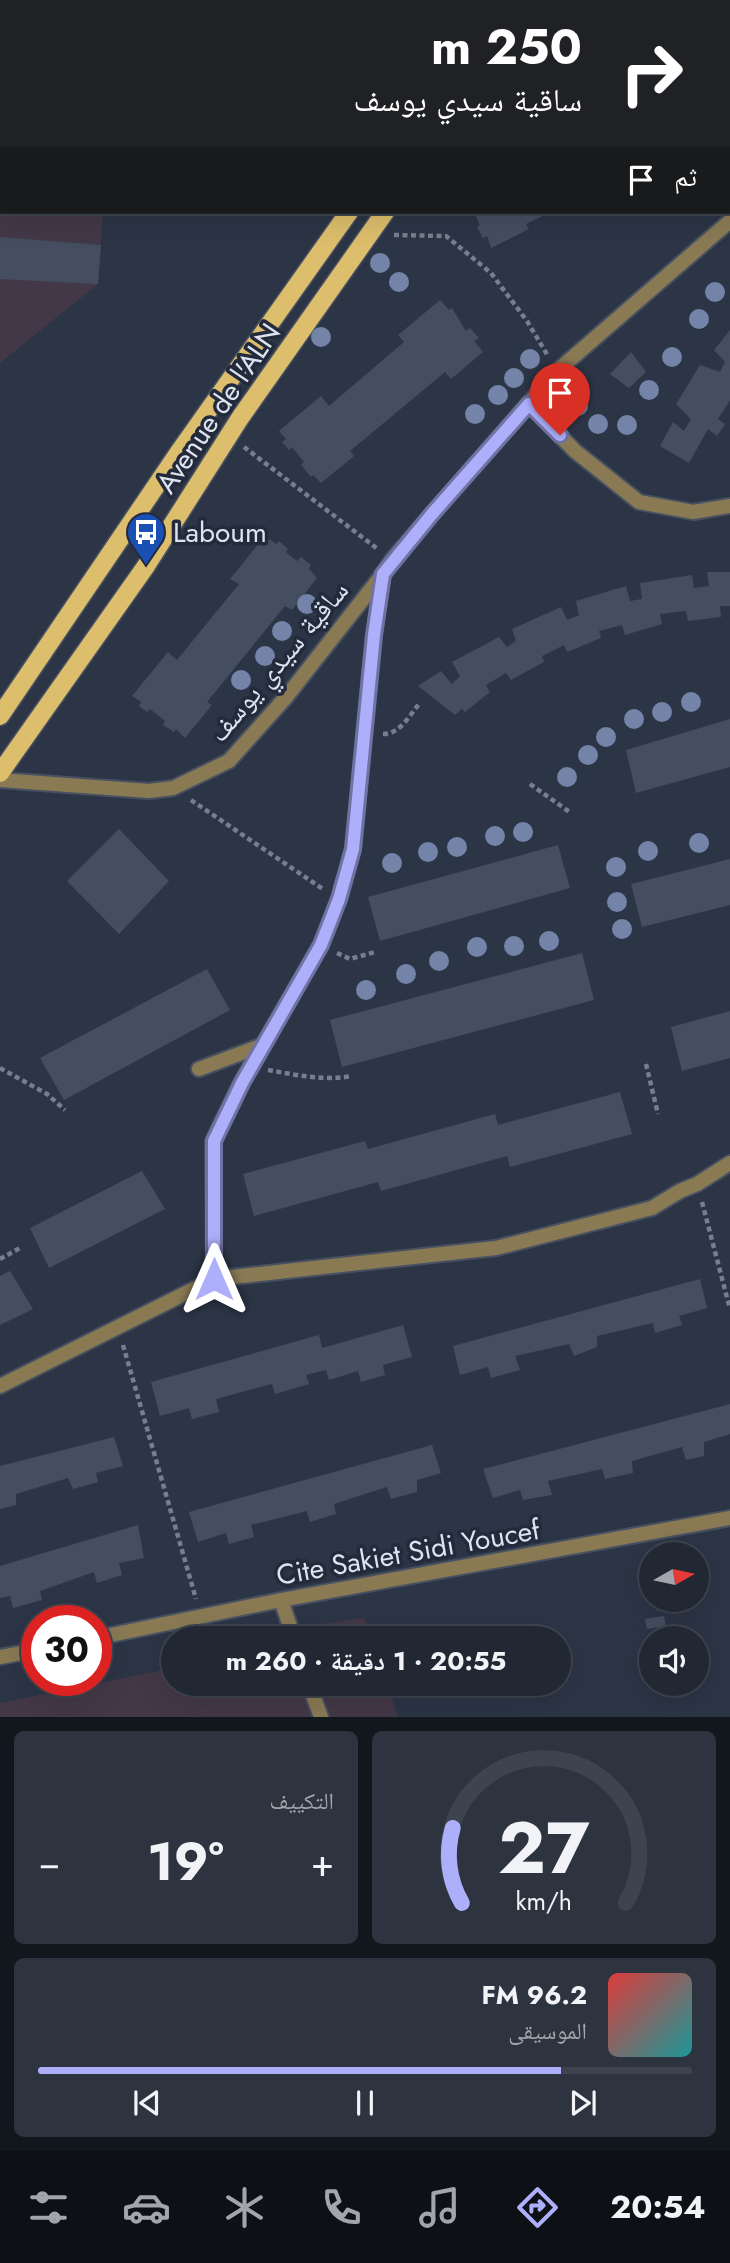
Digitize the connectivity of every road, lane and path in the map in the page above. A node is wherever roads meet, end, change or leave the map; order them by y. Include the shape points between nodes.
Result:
1 (348, 214) edge
2 (384, 214) edge
3 (730, 220) edge
4 (368, 235) junction
5 (557, 371) junction
6 (529, 404) junction
7 (229, 436) junction
8 (730, 506) edge
9 (392, 560) junction
10 (383, 574) junction
11 (419, 704) dead end
12 (0, 716) edge
13 (365, 734) junction
14 (0, 773) edge
15 (0, 780) edge
16 (530, 784) dead end
17 (173, 788) junction
18 (571, 813) dead end
19 (339, 899) junction
20 (321, 945) junction
21 (375, 952) dead end
22 (263, 1045) junction
23 (646, 1064) dead end
24 (0, 1068) edge
25 (250, 1068) junction
26 (199, 1069) dead end
27 (352, 1076) dead end
28 (65, 1110) dead end
29 (659, 1114) dead end
30 (730, 1163) edge
31 (697, 1184) junction
32 (20, 1248) dead end
33 (0, 1259) edge
34 (214, 1279) junction
35 (730, 1309) edge
36 (118, 1327) junction
37 (0, 1386) edge
38 (730, 1518) edge
39 (281, 1600) junction
40 (202, 1616) junction
41 (290, 1626) edge
42 (112, 1635) edge
43 (21, 1653) edge
44 (0, 1657) edge
45 (314, 1696) edge
46 (321, 1717) edge

1 - 12 main road
2 - 4 main road, Avenue de l'ALN
3 - 5 street, ساقية سيدي يوسف
4 - 5 path via 446,236 491,273
4 - 7 main road, Avenue de l'ALN
5 - 6 street, ساقية سيدي يوسف
6 - 8 street via 575,451 639,502 693,512
6 - 9 street, ساقية سيدي يوسف
7 - 9 path
7 - 14 main road, Avenue de l'ALN via 146,566
9 - 10 street, ساقية سيدي يوسف
10 - 13 street, ساقية سيدي يوسف
10 - 17 street, ساقية سيدي يوسف via 229,761
11 - 13 path via 390,734
13 - 19 street, ساقية سيدي يوسف via 353,849
15 - 17 street, ساقية سيدي يوسف via 149,792
16 - 18 path
17 - 19 path
19 - 20 street, ساقية سيدي يوسف
20 - 21 path via 350,959
20 - 22 street, ساقية سيدي يوسف
22 - 25 street, ساقية سيدي يوسف
22 - 26 street
23 - 29 path
24 - 28 path via 47,1094
25 - 27 path via 310,1077
25 - 34 street, ساقية سيدي يوسف via 214,1141
30 - 31 street
31 - 34 street via 652,1208 496,1248
31 - 35 path
32 - 33 path
34 - 36 street
36 - 37 street
36 - 40 path
38 - 39 street, Cite Sakiet Sidi Youcef
39 - 40 street, Cite Sakiet Sidi Youcef
39 - 41 street
40 - 42 street, Cite Sakiet Sidi Youcef
43 - 44 street
45 - 46 street

